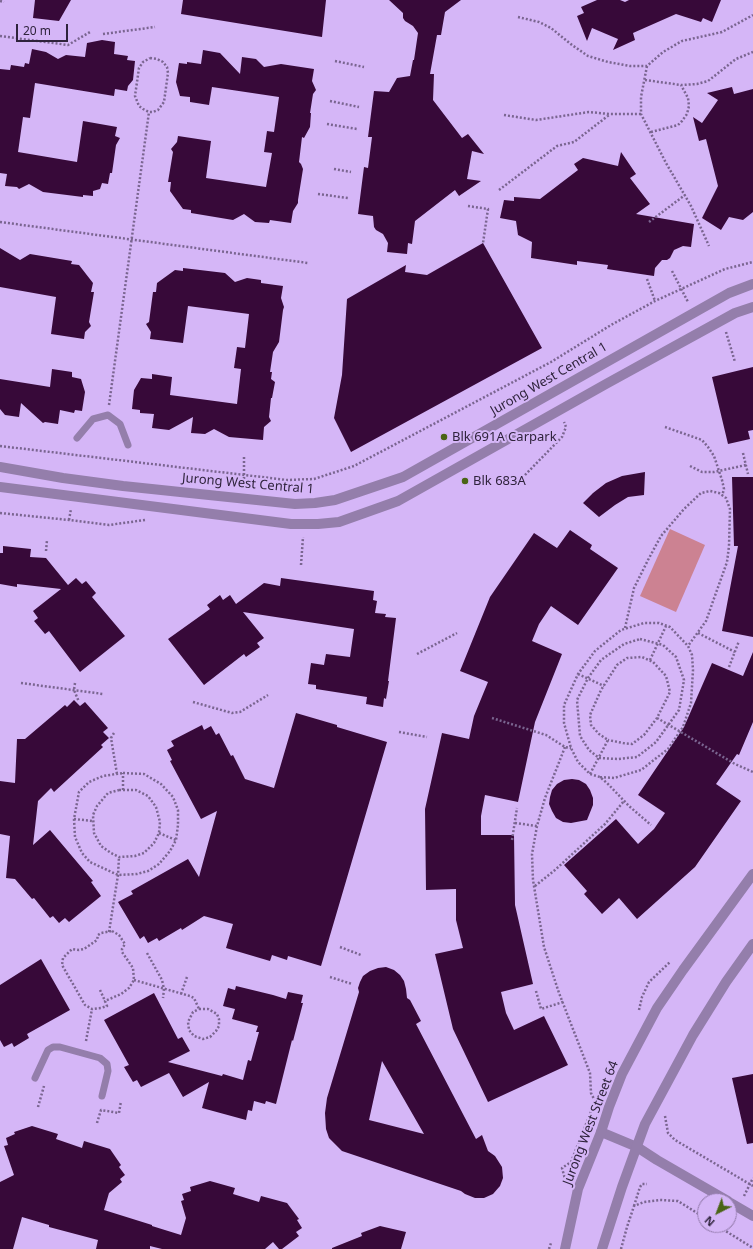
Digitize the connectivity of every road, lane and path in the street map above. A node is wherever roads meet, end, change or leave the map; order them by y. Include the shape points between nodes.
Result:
1 (0, 2) edge
2 (4, 2) dead end
3 (753, 15) edge
4 (518, 17) dead end
5 (155, 27) dead end
6 (90, 32) dead end
7 (103, 34) dead end
8 (0, 36) edge
9 (753, 52) edge
10 (335, 61) dead end
11 (647, 66) junction
12 (364, 67) dead end
13 (645, 80) junction
14 (681, 85) junction
15 (330, 102) dead end
16 (359, 107) dead end
17 (149, 112) junction
18 (609, 114) junction
19 (641, 114) junction
20 (504, 115) dead end
21 (327, 124) dead end
22 (357, 129) dead end
23 (650, 132) junction
24 (334, 169) dead end
25 (350, 172) dead end
26 (499, 190) dead end
27 (318, 194) dead end
28 (685, 195) junction
29 (348, 198) dead end
30 (468, 206) dead end
31 (0, 222) edge
32 (649, 222) dead end
33 (132, 240) junction
34 (483, 243) dead end
35 (709, 246) dead end
36 (753, 262) edge
37 (308, 263) dead end
38 (672, 271) dead end
39 (647, 279) dead end
40 (753, 284) edge
41 (682, 288) junction
42 (655, 301) junction
43 (753, 307) edge
44 (694, 313) junction
45 (719, 322) junction
46 (735, 362) dead end
47 (108, 415) junction
48 (562, 418) dead end
49 (665, 426) dead end
50 (77, 438) dead end
51 (128, 445) dead end
52 (0, 446) edge
53 (743, 453) dead end
54 (244, 457) dead end
55 (690, 466) dead end
56 (746, 466) junction
57 (0, 467) edge
58 (719, 471) junction
59 (748, 474) dead end
60 (245, 475) junction
61 (525, 475) dead end
62 (0, 487) edge
63 (722, 496) junction
64 (243, 498) junction
65 (304, 535) dead end
66 (47, 540) dead end
67 (46, 551) dead end
68 (301, 565) dead end
69 (666, 626) junction
70 (625, 629) junction
71 (457, 633) dead end
72 (698, 633) junction
73 (739, 641) dead end
74 (658, 644) junction
75 (688, 646) junction
76 (735, 652) junction
77 (417, 654) dead end
78 (650, 660) junction
79 (729, 667) dead end
80 (578, 674) junction
81 (588, 678) junction
82 (21, 683) dead end
83 (75, 683) dead end
84 (604, 686) junction
85 (74, 690) junction
86 (103, 694) dead end
87 (268, 694) dead end
88 (79, 702) dead end
89 (194, 702) dead end
90 (492, 718) dead end
91 (657, 718) junction
92 (669, 725) junction
93 (680, 731) junction
94 (399, 732) dead end
95 (114, 733) dead end
96 (427, 737) dead end
97 (608, 740) junction
98 (566, 747) junction
99 (571, 748) junction
100 (599, 758) junction
101 (753, 772) edge
102 (123, 773) junction
103 (117, 774) junction
104 (590, 774) junction
105 (600, 777) junction
106 (123, 790) junction
107 (624, 801) junction
108 (518, 808) dead end
109 (74, 819) junction
110 (93, 821) junction
111 (515, 823) junction
112 (651, 825) dead end
113 (537, 826) junction
114 (159, 833) junction
115 (176, 840) junction
116 (512, 840) dead end
117 (119, 857) junction
118 (118, 874) junction
119 (753, 874) edge
120 (534, 886) junction
121 (109, 932) junction
122 (753, 944) edge
123 (340, 948) dead end
124 (147, 953) dead end
125 (361, 955) dead end
126 (330, 977) dead end
127 (187, 978) dead end
128 (134, 980) junction
129 (352, 984) dead end
130 (164, 989) junction
131 (100, 990) dead end
132 (536, 991) dead end
133 (181, 994) junction
134 (164, 998) dead end
135 (105, 1000) junction
136 (563, 1002) junction
137 (92, 1009) junction
138 (200, 1009) junction
139 (84, 1054) junction
140 (35, 1078) dead end
141 (44, 1084) dead end
142 (102, 1096) dead end
143 (121, 1101) dead end
144 (595, 1101) dead end
145 (38, 1107) dead end
146 (665, 1111) dead end
147 (97, 1123) dead end
148 (601, 1132) junction
149 (637, 1147) junction
150 (753, 1178) edge
151 (647, 1184) dead end
152 (751, 1185) edge
153 (715, 1193) edge
154 (737, 1198) edge
155 (634, 1206) junction
156 (737, 1206) edge
157 (697, 1213) edge
158 (753, 1216) edge
159 (729, 1233) edge
160 (753, 1248) edge
161 (565, 1249) edge
162 (602, 1249) edge
163 (621, 1249) edge

1 - 2 path
3 - 11 path via 722,32 682,41
4 - 11 path via 551,28 588,56 630,66
5 - 7 path
6 - 8 path via 68,45
9 - 14 path via 736,58 708,81
10 - 12 path
11 - 13 path
13 - 14 path
13 - 19 path
14 - 23 path via 688,98 687,114 678,125
15 - 16 path
17 - 17 path via 158,110 164,102 168,73 163,62 150,58 139,68 135,96 139,106
17 - 33 path
18 - 19 path
18 - 20 path via 589,112 536,120
18 - 26 path via 574,142 557,146
19 - 23 path
21 - 22 path
23 - 28 path
24 - 25 path
27 - 29 path
28 - 32 path
28 - 35 path
30 - 34 path via 488,209
31 - 33 path
33 - 37 path
33 - 47 path
36 - 41 path via 725,269
38 - 41 path
39 - 42 path
40 - 44 street, Jurong West Central 1 via 729,293
41 - 42 path
41 - 44 path
42 - 60 path via 551,362 354,466 314,479 287,480
43 - 45 street
44 - 64 street, Jurong West Central 1 via 403,477 335,500 315,504
45 - 46 path via 726,331
45 - 62 street via 398,501 339,522 290,524
47 - 50 lane via 93,419
47 - 51 lane via 120,424
48 - 61 path via 566,427 562,437
49 - 58 path via 702,440 714,456
52 - 60 path
53 - 56 path
54 - 60 path
55 - 58 path via 702,472
56 - 58 path
56 - 59 path
57 - 64 street, Jurong West Central 1 via 93,482
58 - 63 path via 724,489
60 - 64 path
63 - 70 path via 710,491 701,494 661,536 634,588
63 - 72 path via 726,498 730,509 727,562 706,622
65 - 68 path
66 - 67 path
69 - 70 path via 659,623 644,623
69 - 74 path
69 - 75 path
70 - 80 path via 594,652
71 - 77 path
72 - 75 path
72 - 76 path
73 - 76 path
74 - 78 path
74 - 81 path via 640,639 624,644 601,660
74 - 92 path via 663,645 676,658 684,680 679,710
75 - 93 path via 692,655 693,670 691,703
76 - 79 path
78 - 84 path via 642,657 627,658 617,665
78 - 91 path via 666,676 670,692
80 - 81 path
80 - 99 path via 564,705 564,723
81 - 84 path
81 - 100 path via 577,700 578,722 580,736 589,750
82 - 85 path
83 - 85 path
84 - 97 path via 590,715 591,725
85 - 86 path
85 - 88 path
87 - 89 path via 240,712 232,714
90 - 98 path via 546,735
91 - 92 path
91 - 97 path via 644,735 632,744
92 - 93 path
92 - 100 path via 656,742 637,757
93 - 101 path
93 - 105 path via 668,749 641,770 614,778
94 - 96 path
95 - 103 path via 111,738
97 - 100 path
98 - 99 path
98 - 113 path via 545,798
99 - 104 path via 578,762
100 - 104 path
102 - 103 path
102 - 106 path
102 - 115 path via 144,774 161,784 173,797 178,810
103 - 109 path via 103,776 90,782 79,792
104 - 105 path
105 - 107 path
106 - 110 path via 108,793 97,806
106 - 114 path via 136,790 148,796 156,807 160,822
107 - 112 path
107 - 120 path via 605,824
108 - 111 path
109 - 110 path
109 - 118 path via 75,837 82,853 90,862
110 - 117 path via 94,833 101,846
111 - 113 path
111 - 116 path
113 - 120 path via 532,854
114 - 115 path
114 - 117 path via 144,853
115 - 118 path via 159,864 148,871
117 - 118 path
118 - 121 path
119 - 148 street, Jurong West Street 64 via 658,1008 622,1074
120 - 136 path via 544,947
121 - 128 path via 119,935 126,944 122,952 133,968
121 - 137 path via 98,935 97,940 84,949 72,949 63,958 62,965 85,1005
122 - 149 street via 693,1035 645,1124
123 - 125 path
124 - 130 path via 162,980
126 - 129 path
127 - 133 path
128 - 130 path
128 - 135 path via 121,994
130 - 133 path
130 - 134 path
131 - 135 path
132 - 136 path via 540,1009
133 - 138 path via 194,998
135 - 137 path via 107,1006
136 - 144 path via 590,1073 591,1093
137 - 139 path
138 - 138 path via 193,1012 188,1022 189,1030 194,1036 203,1039 216,1032 219,1020 216,1014 208,1009
139 - 140 lane via 53,1047 48,1050
139 - 142 lane via 100,1058 107,1064 108,1071
141 - 145 path
143 - 147 path via 119,1113 100,1110
146 - 152 path via 668,1133 675,1140
148 - 149 street
148 - 161 street, Jurong West Street 64 via 578,1189
149 - 153 street
149 - 162 street
150 - 152 path
151 - 155 path via 640,1186
152 - 154 path
155 - 157 path via 660,1200 678,1201
155 - 163 path
156 - 158 street
159 - 160 path

